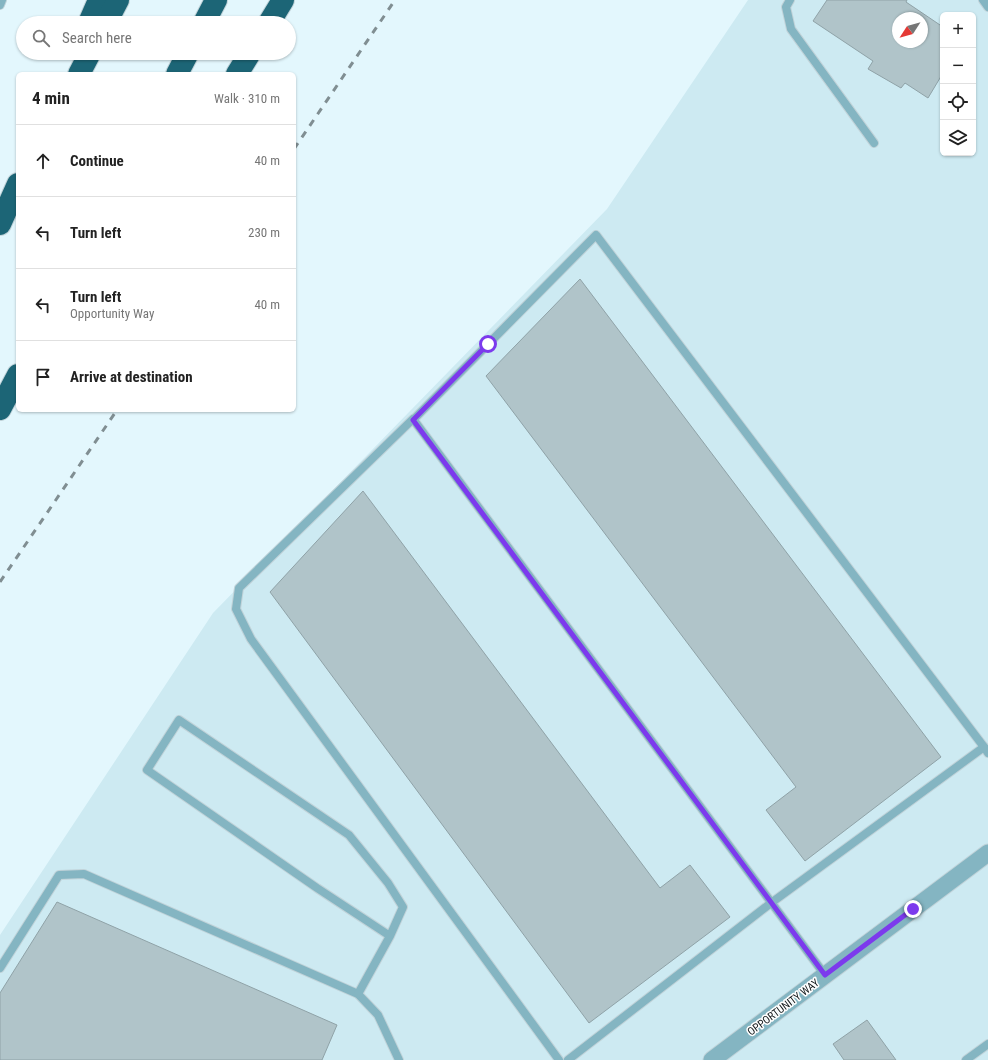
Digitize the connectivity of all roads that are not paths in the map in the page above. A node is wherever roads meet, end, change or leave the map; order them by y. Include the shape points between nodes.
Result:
1 (2, 0) edge
2 (99, 0) edge
3 (118, 0) edge
4 (216, 0) edge
5 (283, 0) edge
6 (790, 0) edge
7 (983, 0) edge
8 (0, 5) edge
9 (988, 7) edge
10 (92, 16) edge
11 (110, 16) edge
12 (208, 16) edge
13 (273, 16) edge
14 (73, 60) edge
15 (86, 60) edge
16 (184, 60) edge
17 (246, 60) edge
18 (68, 72) edge
19 (80, 72) edge
20 (178, 72) edge
21 (238, 72) edge
22 (874, 143) dead end
23 (16, 188) edge
24 (16, 194) edge
25 (0, 224) edge
26 (16, 379) edge
27 (16, 403) edge
28 (0, 409) edge
29 (0, 419) edge
30 (413, 420) junction
31 (986, 750) edge
32 (988, 853) edge
33 (771, 903) junction
34 (390, 936) junction
35 (0, 968) edge
36 (825, 975) junction
37 (358, 994) junction
38 (988, 1044) edge
39 (399, 1060) edge
40 (559, 1060) edge
41 (568, 1060) edge
42 (712, 1060) edge
43 (966, 1060) edge

1 - 8 lane
2 - 10 highway
3 - 11 highway
4 - 12 highway
5 - 13 highway
6 - 22 lane via 786,7 791,29
7 - 9 lane
14 - 18 highway
15 - 19 highway
16 - 20 highway
17 - 21 highway
23 - 25 highway
24 - 25 highway
26 - 28 highway
27 - 29 highway
30 - 31 lane via 596,235
30 - 33 lane
30 - 40 lane via 239,588 236,608 251,639
31 - 33 lane
32 - 36 street, OPPORTUNITY WAY
33 - 36 lane
33 - 41 lane
34 - 34 lane via 403,907 388,883 349,835 179,720 147,770
34 - 37 lane
35 - 37 lane via 59,875 84,874
36 - 42 street, OPPORTUNITY WAY
37 - 39 lane via 378,1015
38 - 43 lane

